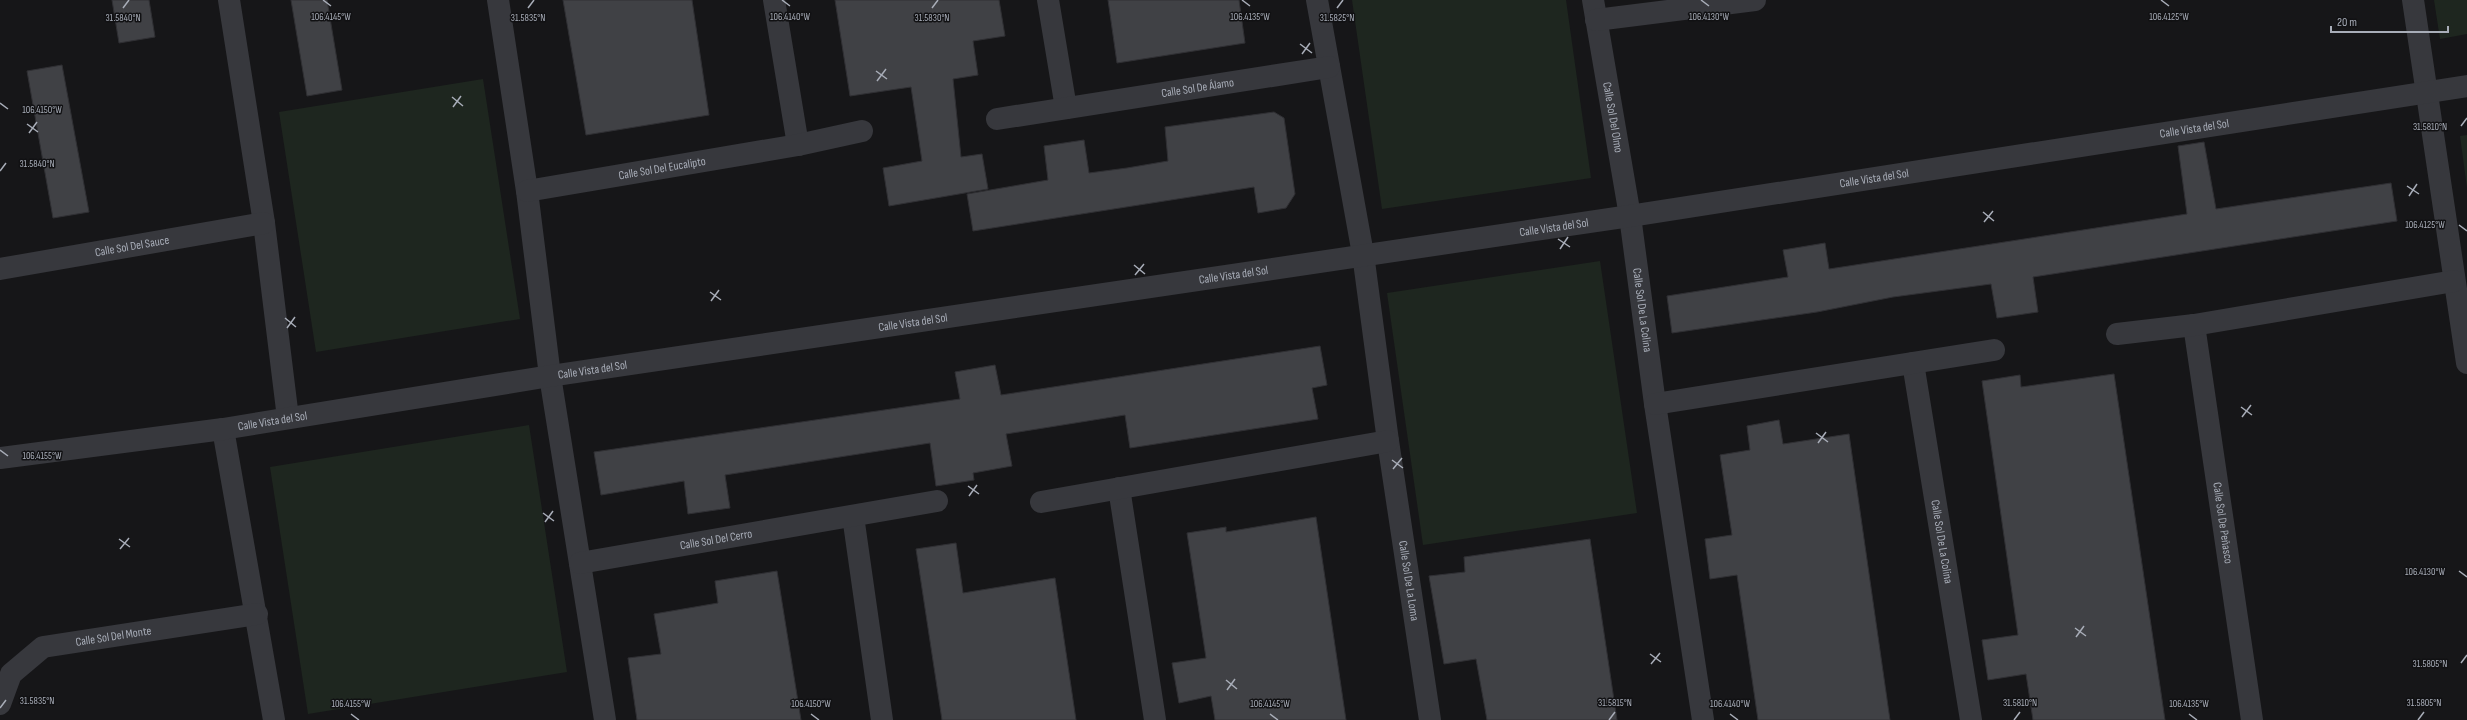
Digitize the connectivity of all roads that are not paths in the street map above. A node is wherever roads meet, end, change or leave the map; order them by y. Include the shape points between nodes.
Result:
1 (229, 0) edge
2 (498, 0) edge
3 (774, 0) edge
4 (1048, 0) edge
5 (1317, 0) edge
6 (1754, 0) edge
7 (2413, 0) edge
8 (1594, 10) edge
9 (1329, 67) junction
10 (2467, 86) edge
11 (2426, 93) junction
12 (1066, 108) junction
13 (997, 119) dead end
14 (862, 131) dead end
15 (798, 145) junction
16 (527, 191) junction
17 (1630, 216) junction
18 (264, 223) junction
19 (1363, 254) junction
20 (0, 269) edge
21 (2454, 281) junction
22 (2194, 325) junction
23 (2117, 334) dead end
24 (1994, 350) dead end
25 (1913, 363) junction
26 (2467, 363) edge
27 (550, 376) junction
28 (1655, 404) junction
29 (288, 418) junction
30 (223, 429) junction
31 (1388, 441) junction
32 (0, 458) edge
33 (1119, 488) junction
34 (937, 501) dead end
35 (1041, 502) dead end
36 (853, 516) junction
37 (580, 563) junction
38 (257, 614) junction
39 (0, 704) edge
40 (274, 720) edge
41 (605, 720) edge
42 (882, 720) edge
43 (1156, 720) edge
44 (1430, 720) edge
45 (1703, 720) edge
46 (1970, 720) edge
47 (2252, 720) edge

1 - 18 street
2 - 16 street
3 - 15 street
4 - 12 street
5 - 9 street
6 - 8 street, Calle Sol Del Olmo
7 - 11 street
8 - 17 street, Calle Sol Del Olmo
9 - 12 street, Calle Sol De Álamo
9 - 19 street
10 - 11 street, Calle Vista del Sol
11 - 17 street, Calle Vista del Sol
11 - 21 street
12 - 13 street, Calle Sol De Álamo
14 - 15 street, Calle Sol Del Eucalipto
15 - 16 street, Calle Sol Del Eucalipto
16 - 27 street
17 - 19 street, Calle Vista del Sol
17 - 28 street, Calle Sol De La Colina
18 - 20 street, Calle Sol Del Sauce
18 - 29 street
19 - 27 street, Calle Vista del Sol
19 - 31 street, Calle Sol De La Loma
21 - 22 street
21 - 26 street
22 - 23 street
22 - 47 street, Calle Sol De Peñasco
24 - 25 street
25 - 28 street
25 - 46 street, Calle Sol De La Colina
27 - 29 street, Calle Vista del Sol
27 - 37 street
28 - 45 street, Calle Sol De La Colina
29 - 30 street, Calle Vista del Sol
30 - 32 street, Calle Vista del Sol
30 - 38 street
31 - 33 street
31 - 44 street, Calle Sol De La Loma
33 - 35 street
33 - 43 street
34 - 36 street, Calle Sol Del Cerro
36 - 37 street, Calle Sol Del Cerro
36 - 42 street
37 - 41 street
38 - 39 street, Calle Sol Del Monte via 43,647 11,674
38 - 40 street

